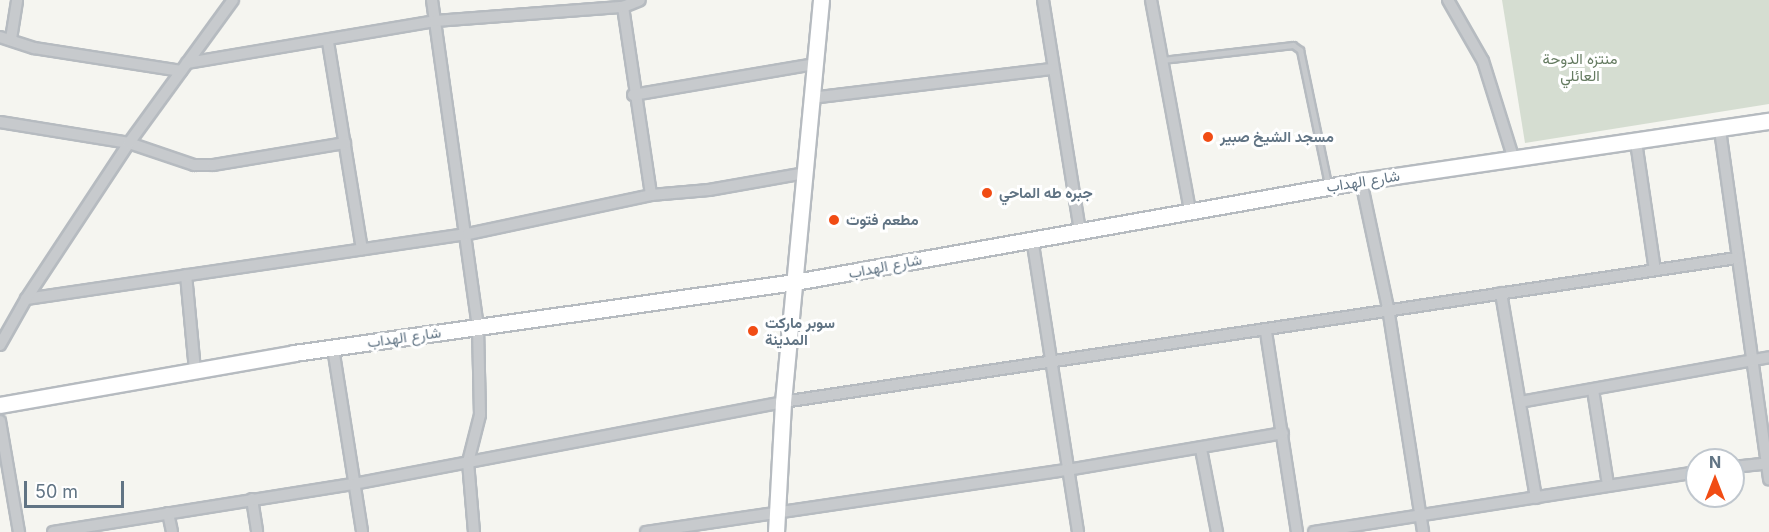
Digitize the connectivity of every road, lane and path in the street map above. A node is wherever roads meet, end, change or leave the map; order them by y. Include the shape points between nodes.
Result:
1 (17, 0) edge
2 (233, 0) edge
3 (432, 0) edge
4 (640, 0) edge
5 (821, 0) edge
6 (1043, 0) edge
7 (1151, 0) edge
8 (1448, 0) edge
9 (623, 6) junction
10 (435, 21) junction
11 (6, 38) edge
12 (328, 42) junction
13 (1162, 60) junction
14 (815, 64) junction
15 (184, 67) junction
16 (1051, 69) junction
17 (633, 95) junction
18 (811, 98) junction
19 (1769, 121) edge
20 (0, 122) edge
21 (1720, 130) junction
22 (1636, 142) junction
23 (129, 143) junction
24 (345, 143) junction
25 (1513, 157) junction
26 (805, 173) junction
27 (1361, 181) junction
28 (1329, 187) junction
29 (651, 195) junction
30 (1190, 211) junction
31 (1080, 230) junction
32 (468, 234) junction
33 (1032, 238) junction
34 (362, 249) junction
35 (1736, 258) junction
36 (1655, 270) junction
37 (186, 275) junction
38 (795, 282) junction
39 (1501, 293) junction
40 (26, 299) junction
41 (1388, 308) junction
42 (478, 327) junction
43 (1266, 332) junction
44 (0, 345) edge
45 (333, 348) junction
46 (1769, 357) edge
47 (1752, 360) junction
48 (1051, 365) junction
49 (195, 370) junction
50 (1593, 390) junction
51 (783, 402) junction
52 (1520, 402) junction
53 (0, 405) edge
54 (0, 421) edge
55 (1283, 433) junction
56 (1201, 449) junction
57 (468, 462) junction
58 (1767, 463) edge
59 (1745, 466) edge
60 (1067, 470) junction
61 (1685, 474) edge
62 (1769, 480) edge
63 (354, 483) junction
64 (1608, 485) junction
65 (1536, 498) junction
66 (252, 499) junction
67 (778, 510) junction
68 (168, 513) junction
69 (1420, 515) junction
70 (20, 532) edge
71 (53, 532) edge
72 (172, 532) edge
73 (257, 532) edge
74 (362, 532) edge
75 (474, 532) edge
76 (646, 532) edge
77 (776, 532) edge
78 (1078, 532) edge
79 (1217, 532) edge
80 (1298, 532) edge
81 (1314, 532) edge
82 (1423, 532) edge

1 - 11 street
2 - 15 street
3 - 10 street
4 - 9 street
5 - 14 street
6 - 16 street
7 - 13 street
8 - 25 street via 1483,61
9 - 10 street
9 - 17 street
10 - 12 street
10 - 32 street
11 - 15 street via 34,48
12 - 15 street
12 - 24 street
13 - 28 lane via 1293,45 1300,50
13 - 30 street
14 - 17 street
14 - 18 street
15 - 23 street
16 - 18 street
16 - 31 street
17 - 29 street
18 - 26 street
19 - 21 street, شارع الهداب
20 - 23 street
21 - 22 street, شارع الهداب
21 - 35 street
22 - 25 street, شارع الهداب
22 - 36 street
23 - 24 street via 182,163 213,165
23 - 40 street
24 - 34 street
25 - 27 street, شارع الهداب
26 - 29 street via 709,190
26 - 38 street
27 - 28 street, شارع الهداب
27 - 41 street
28 - 30 street, شارع الهداب
29 - 32 street
30 - 31 street, شارع الهداب
31 - 33 street, شارع الهداب
32 - 34 street
32 - 42 street
33 - 38 street, شارع الهداب
33 - 48 street
34 - 37 street
35 - 36 street
35 - 47 street
36 - 39 street
37 - 40 street
37 - 49 street
38 - 42 street, شارع الهداب
38 - 51 street
39 - 41 street
39 - 52 street
40 - 44 street
41 - 43 street
41 - 69 street
42 - 45 street, شارع الهداب
42 - 57 street via 480,415
43 - 48 street
43 - 55 street
45 - 49 street, شارع الهداب
45 - 63 street
46 - 47 street
47 - 50 street
47 - 58 street
48 - 51 street
48 - 60 street
49 - 53 street, شارع الهداب
50 - 52 street
50 - 64 street
51 - 57 street
51 - 67 street
52 - 65 street
54 - 70 street
55 - 56 street
55 - 80 street
56 - 60 street
56 - 79 street
57 - 63 street
57 - 75 street
58 - 59 street
58 - 62 street
60 - 67 street
60 - 78 street
61 - 64 street
63 - 66 street
63 - 74 street
64 - 65 street
65 - 69 street
66 - 68 street
66 - 73 street
67 - 76 street
67 - 77 street
68 - 71 street
68 - 72 street
69 - 81 street
69 - 82 street

